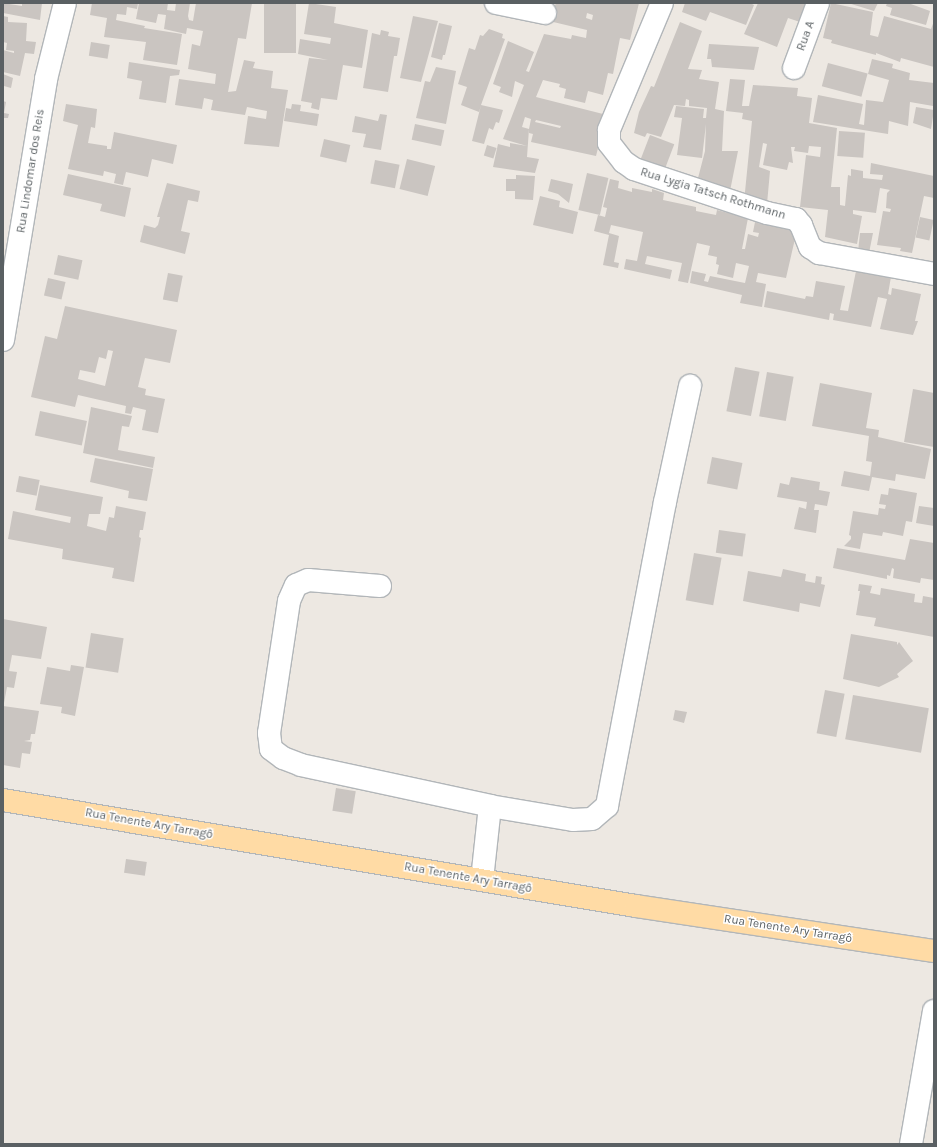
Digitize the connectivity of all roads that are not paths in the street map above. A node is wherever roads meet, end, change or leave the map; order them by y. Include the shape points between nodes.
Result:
1 (65, 3) edge
2 (496, 3) edge
3 (662, 3) edge
4 (818, 3) edge
5 (545, 13) dead end
6 (794, 68) dead end
7 (934, 274) edge
8 (3, 340) edge
9 (690, 386) dead end
10 (380, 586) dead end
11 (3, 800) edge
12 (490, 806) junction
13 (482, 880) junction
14 (934, 951) edge
15 (934, 1011) edge
16 (911, 1144) edge

1 - 8 street, Rua Lindomar dos Reis via 46,79
2 - 5 street
3 - 7 street, Rua Lygia Tatsch Rothmann via 609,130 609,144 616,153 634,169 767,213 796,219 810,247 819,253
4 - 6 street, Rua A
9 - 12 street via 665,502 607,806 592,819 573,820
10 - 12 street via 308,580 296,585 289,601 273,702 269,733 271,749 301,765
11 - 13 main road, Rua Tenente Ary Tarragô
12 - 13 street
13 - 14 main road, Rua Tenente Ary Tarragô
15 - 16 street

